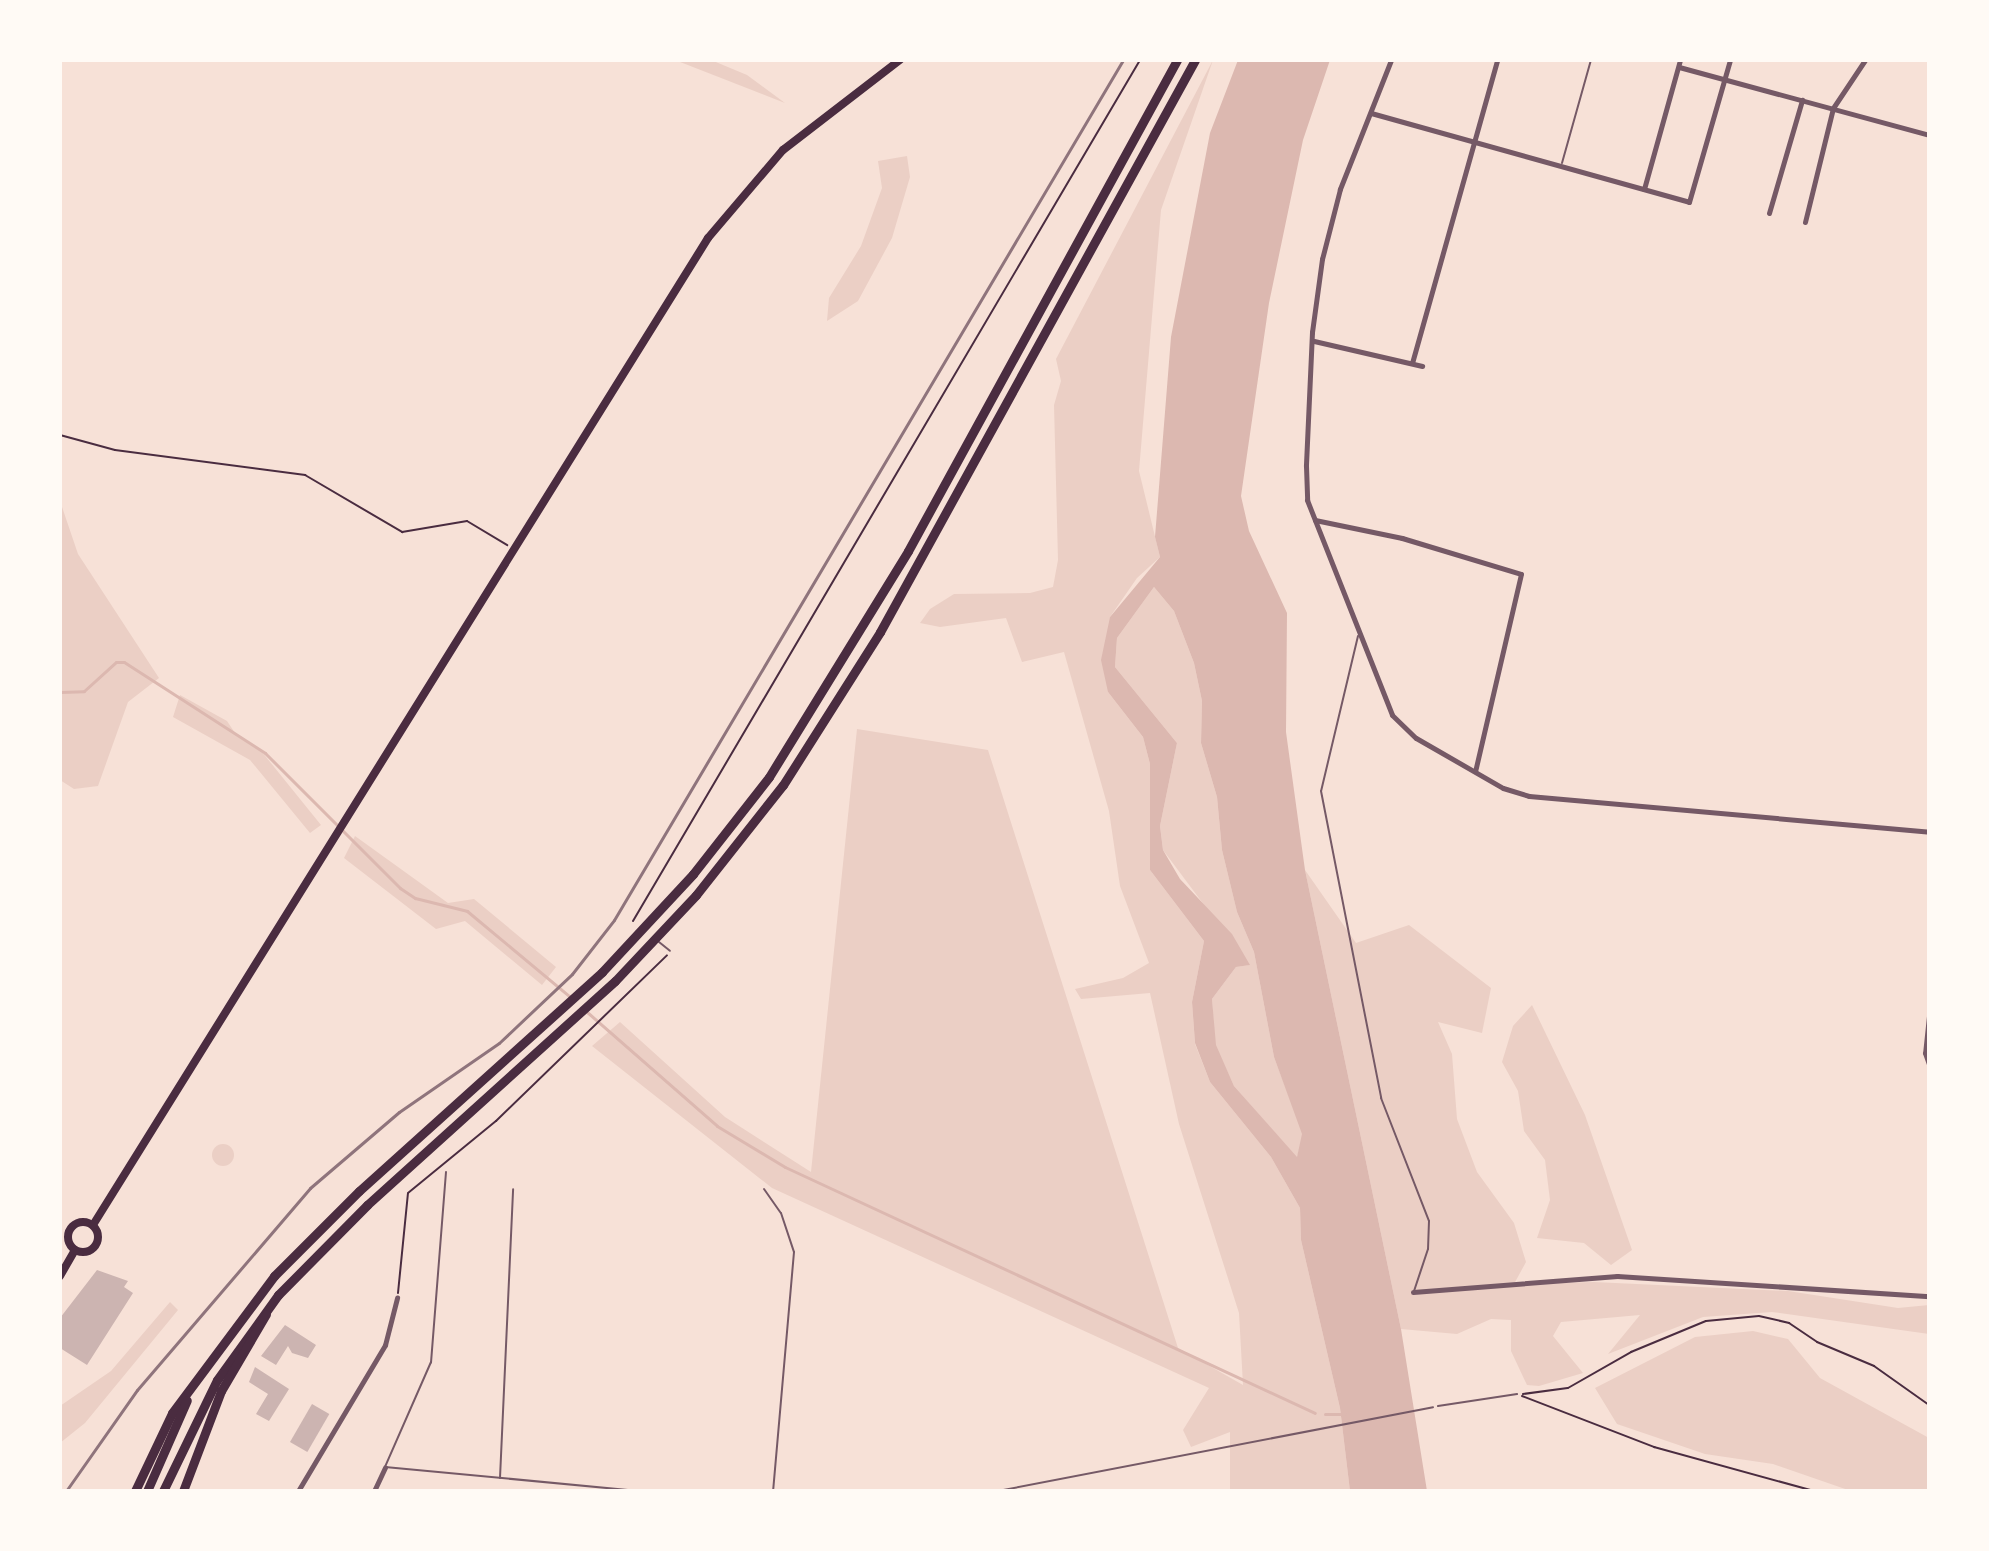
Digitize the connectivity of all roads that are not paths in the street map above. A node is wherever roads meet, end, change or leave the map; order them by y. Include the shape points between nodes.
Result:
1 (900, 60) edge
2 (1177, 60) edge
3 (1195, 60) edge
4 (1391, 60) edge
5 (1497, 60) edge
6 (1591, 60) edge
7 (1730, 60) edge
8 (1865, 60) edge
9 (1679, 63) edge
10 (1724, 79) junction
11 (1802, 100) junction
12 (1833, 108) junction
13 (1371, 113) junction
14 (1929, 135) edge
15 (1471, 143) junction
16 (1561, 166) junction
17 (1644, 189) junction
18 (1769, 213) dead end
19 (1805, 222) dead end
20 (1314, 341) junction
21 (1412, 363) junction
22 (1422, 366) dead end
23 (1315, 520) junction
24 (1359, 635) junction
25 (1475, 771) junction
26 (1929, 832) edge
27 (633, 921) road end
28 (670, 951) road end
29 (1929, 1016) edge
30 (1929, 1064) edge
31 (446, 1172) dead end
32 (513, 1189) dead end
33 (764, 1189) dead end
34 (93, 1225) junction
35 (75, 1250) junction
36 (60, 1276) edge
37 (1413, 1292) joint
38 (1929, 1296) edge
39 (397, 1298) road end
40 (268, 1307) junction
41 (205, 1369) junction
42 (1517, 1394) road end
43 (1438, 1406) dead end
44 (1433, 1407) dead end
45 (385, 1467) junction
46 (500, 1479) junction
47 (135, 1491) edge
48 (147, 1491) edge
49 (163, 1491) edge
50 (183, 1491) edge
51 (298, 1491) edge
52 (374, 1491) edge
53 (641, 1491) edge
54 (773, 1491) edge
55 (998, 1491) edge

1 - 34 main road via 805,131 742,193 511,548
2 - 41 highway via 851,651 769,777 644,930 300,1248 249,1306
3 - 40 highway via 838,702 753,825 656,939 581,1014 333,1237
4 - 13 street
5 - 15 street
6 - 16 lane
7 - 10 street
8 - 12 street
9 - 10 street
9 - 17 street
10 - 11 street
10 - 17 street via 1689,202
11 - 12 street
11 - 18 street
12 - 14 street
12 - 19 street
13 - 15 street
13 - 20 street via 1330,228
15 - 16 street
15 - 21 street
16 - 17 street
20 - 21 street
20 - 23 street via 1306,466 1307,500
21 - 22 street
23 - 24 street
23 - 25 street via 1516,569 1521,577
24 - 25 street via 1396,721
24 - 37 lane via 1321,791 1381,1098 1429,1221 1428,1249
25 - 26 street via 1529,796
27 - 28 lane
29 - 30 street
31 - 45 lane via 431,1362
32 - 46 lane
33 - 54 lane via 786,1224 795,1262
34 - 35 main road via 96,1244 89,1251
34 - 35 main road via 79,1222 70,1227 68,1242
35 - 36 main road
37 - 38 street via 1617,1276
39 - 51 street via 385,1345
40 - 49 highway via 209,1392
40 - 50 highway via 221,1391
41 - 47 highway via 172,1413
41 - 48 highway
42 - 43 lane
44 - 55 lane
45 - 46 lane
45 - 52 street
46 - 53 lane

